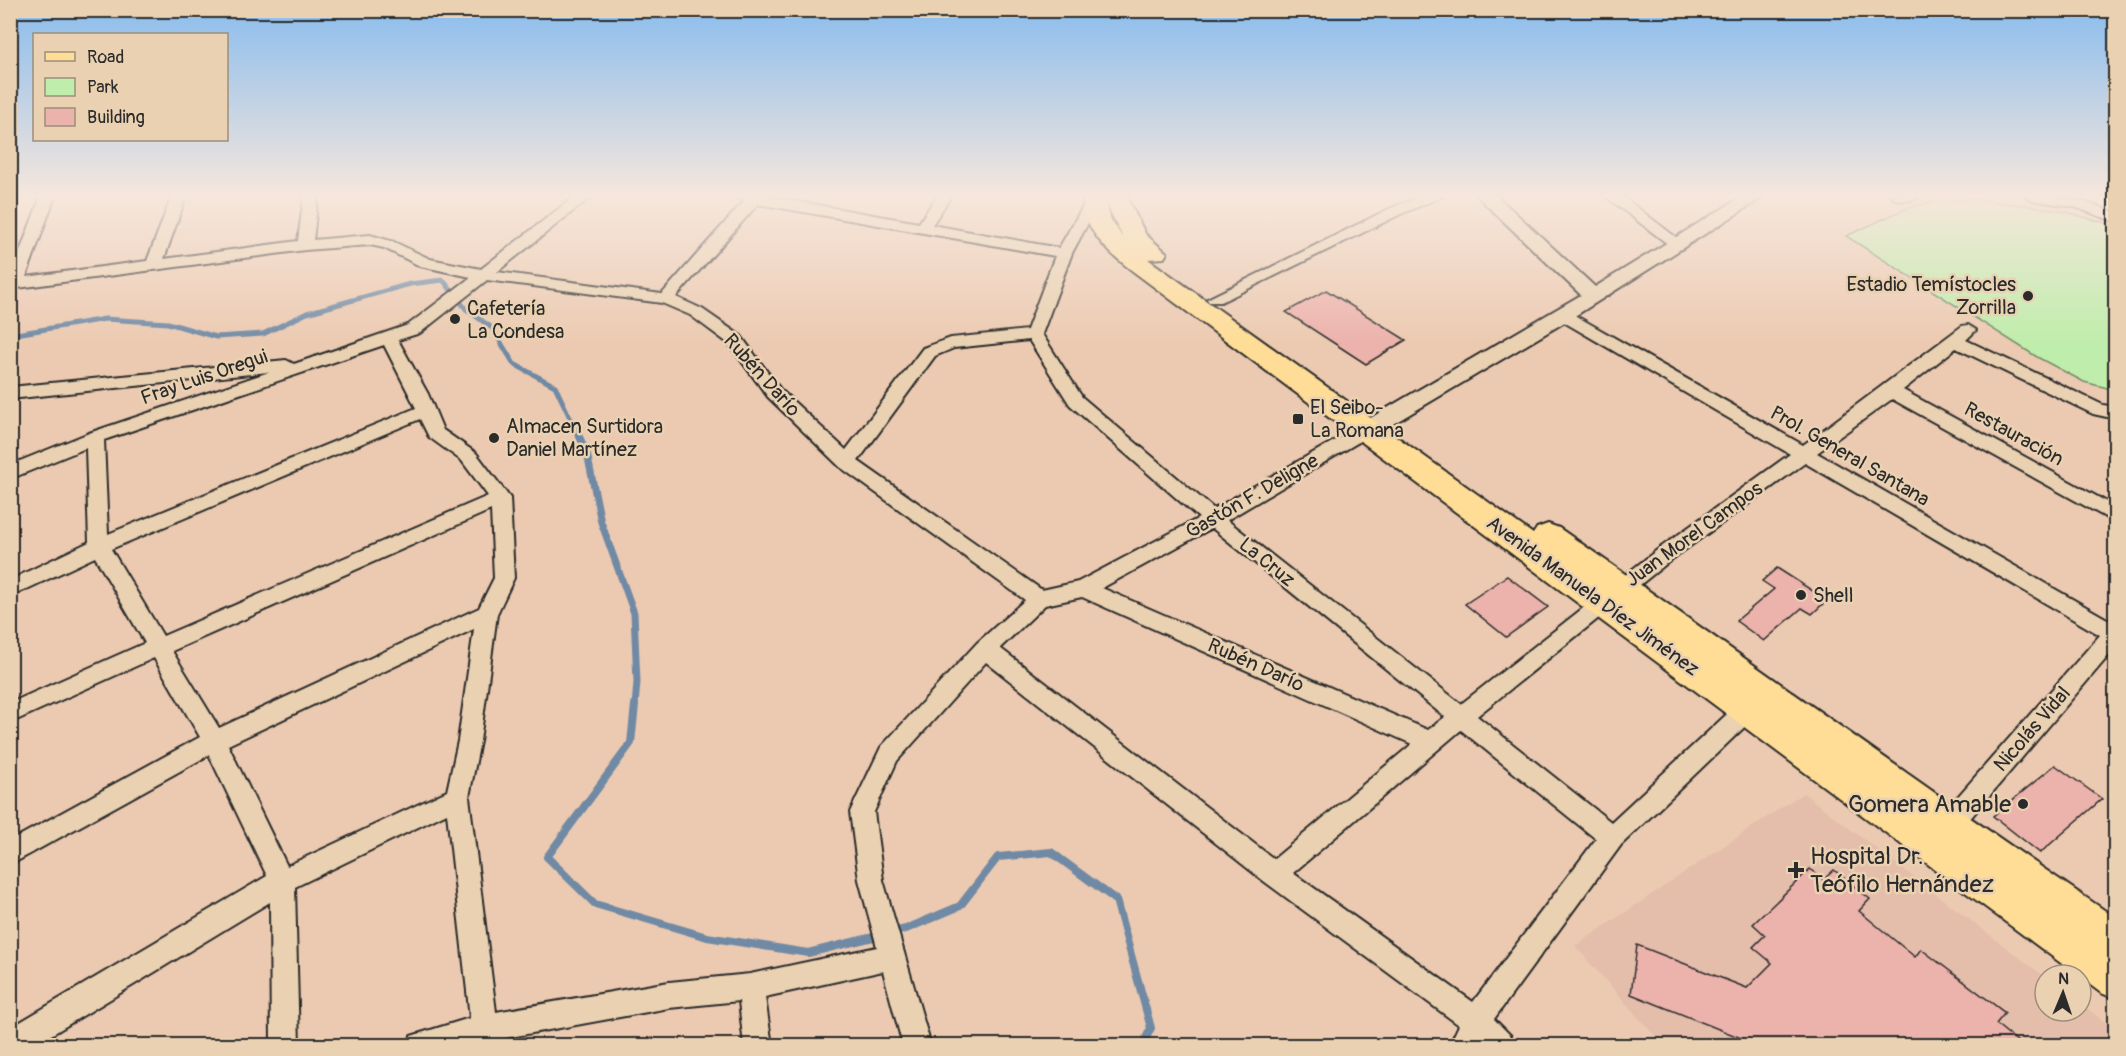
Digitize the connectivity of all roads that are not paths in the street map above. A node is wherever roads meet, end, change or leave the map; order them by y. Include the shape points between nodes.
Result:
1 (28, 245) edge
2 (161, 245) edge
3 (303, 245) edge
4 (390, 245) edge
5 (523, 245) edge
6 (710, 245) edge
7 (1019, 245) edge
8 (1070, 245) edge
9 (1115, 245) edge
10 (1144, 245) edge
11 (1325, 245) edge
12 (1539, 245) edge
13 (1678, 245) edge
14 (1064, 254) junction
15 (153, 267) junction
16 (485, 275) junction
17 (13, 284) edge
18 (1593, 296) junction
19 (666, 299) junction
20 (1215, 299) junction
21 (1563, 315) junction
22 (1034, 334) junction
23 (388, 338) junction
24 (321, 361) junction
25 (1891, 391) junction
26 (10, 393) edge
27 (426, 410) junction
28 (2115, 413) edge
29 (1376, 424) junction
30 (95, 437) junction
31 (1801, 455) junction
32 (847, 462) junction
33 (10, 473) edge
34 (500, 498) junction
35 (2115, 516) edge
36 (1213, 519) junction
37 (99, 546) junction
38 (10, 589) edge
39 (1083, 589) junction
40 (1611, 596) junction
41 (1039, 599) junction
42 (487, 614) junction
43 (2115, 633) edge
44 (158, 645) junction
45 (984, 649) junction
46 (1748, 709) junction
47 (10, 714) edge
48 (1459, 716) junction
49 (214, 741) junction
50 (1429, 741) junction
51 (457, 797) junction
52 (1948, 826) junction
53 (1612, 837) junction
54 (10, 854) edge
55 (1274, 874) junction
56 (282, 881) junction
57 (2115, 943) edge
58 (894, 956) junction
59 (2115, 978) edge
60 (750, 987) junction
61 (1476, 1021) junction
62 (486, 1037) edge
63 (10, 1044) edge
64 (285, 1046) edge
65 (421, 1046) edge
66 (758, 1046) edge
67 (917, 1046) edge
68 (1463, 1046) edge
69 (1501, 1046) edge

1 - 17 street
2 - 15 street
3 - 15 street, Rubén Darío
4 - 16 street, Rubén Darío via 425,263
5 - 16 street
6 - 19 street
7 - 14 street
8 - 14 street
9 - 29 main road, Avenida Manuela Díez Jiménez
10 - 20 main road, Avenida Manuela Díez Jiménez
11 - 20 street
12 - 18 street
13 - 18 street, Gastón F. Deligne
14 - 22 street
15 - 17 street, Rubén Darío
16 - 19 street, Rubén Darío
16 - 23 street, Fray Luis Oregui via 414,329
18 - 21 street, Gastón F. Deligne
19 - 32 street, Rubén Darío via 696,312 735,340 774,393
20 - 29 main road, Avenida Manuela Díez Jiménez
21 - 29 street, Gastón F. Deligne
21 - 31 street, Prol. General Santana
22 - 32 street via 951,343 929,352
22 - 36 street, La Cruz via 1076,401
23 - 24 street, Fray Luis Oregui
23 - 27 street
24 - 26 street
24 - 30 street, Fray Luis Oregui
25 - 28 street, Juan Morel Campos via 1961,336 2099,410
25 - 31 street, Juan Morel Campos
25 - 35 street, Restauración
27 - 34 street via 435,433 469,458
27 - 37 street
29 - 36 street, Gastón F. Deligne
29 - 40 main road, Avenida Manuela Díez Jiménez
30 - 33 street, Fray Luis Oregui
30 - 37 street
31 - 40 street, Juan Morel Campos
31 - 43 street, Prol. General Santana
32 - 41 street, Rubén Darío
34 - 42 street via 504,578
34 - 44 street
36 - 39 street, Gastón F. Deligne
36 - 48 street, La Cruz
37 - 38 street
37 - 44 street
39 - 41 street, Gastón F. Deligne
39 - 50 street, Rubén Darío
40 - 46 main road, Avenida Manuela Díez Jiménez
40 - 48 street, Juan Morel Campos
40 - 52 main road, Avenida Manuela Díez Jiménez via 1765,690
41 - 45 street, Gastón F. Deligne
42 - 49 street
42 - 51 street
43 - 52 street, Nicolás Vidal
44 - 47 street
44 - 49 street
45 - 55 street
45 - 58 street, Gastón F. Deligne via 889,754 862,812 871,880
46 - 53 street
46 - 59 main road, Avenida Manuela Díez Jiménez
48 - 50 street, Juan Morel Campos
48 - 53 street, La Cruz
49 - 54 street
49 - 56 street
50 - 55 street, Juan Morel Campos
51 - 56 street
51 - 62 street
52 - 57 main road, Avenida Manuela Díez Jiménez
53 - 61 street
55 - 61 street
56 - 63 street
56 - 64 street
58 - 60 street
58 - 67 street
60 - 62 street via 669,995
60 - 66 street
61 - 68 street
61 - 69 street
62 - 65 street

